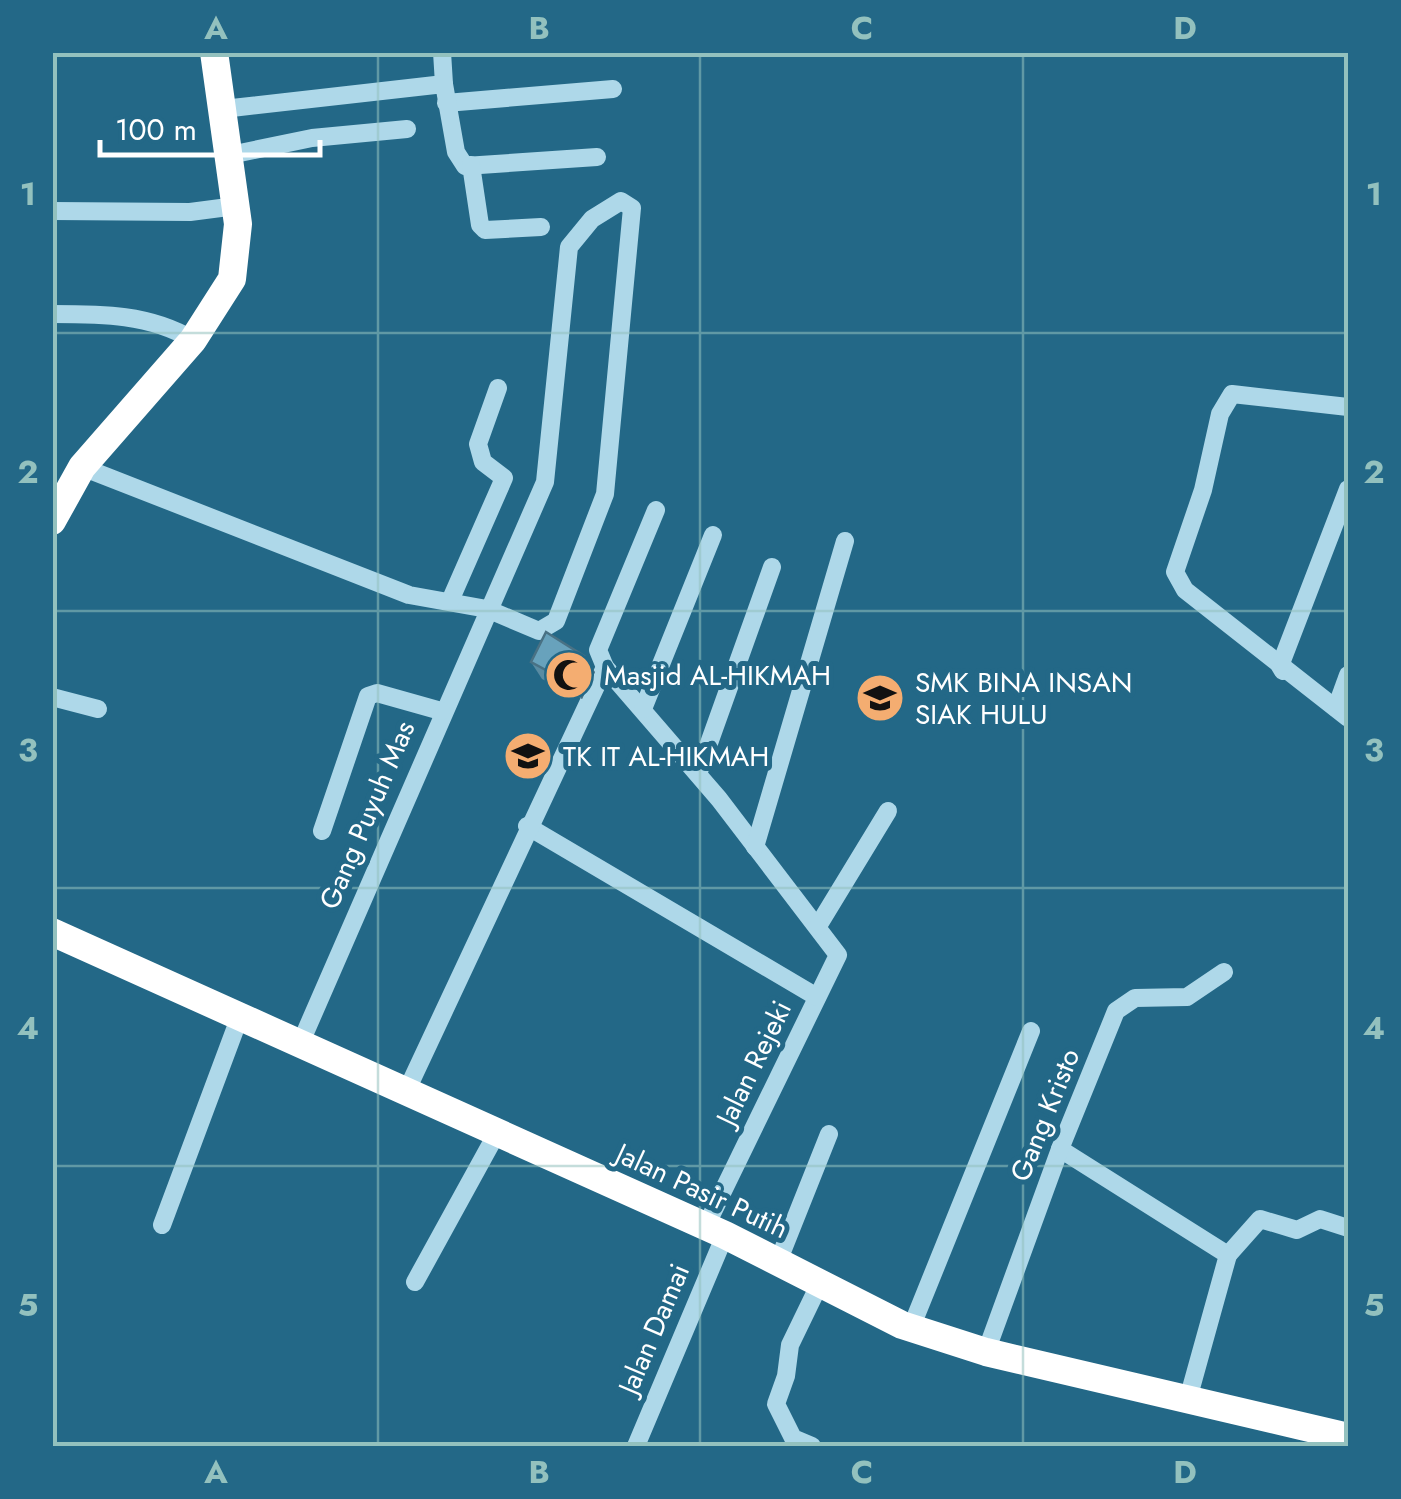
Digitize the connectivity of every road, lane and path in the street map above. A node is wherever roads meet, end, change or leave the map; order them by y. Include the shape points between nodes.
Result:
1 (214, 52) edge
2 (442, 52) edge
3 (613, 89) dead end
4 (445, 94) junction
5 (223, 109) junction
6 (408, 129) dead end
7 (230, 154) junction
8 (597, 157) dead end
9 (472, 166) junction
10 (236, 206) junction
11 (52, 211) edge
12 (541, 227) dead end
13 (52, 314) edge
14 (193, 340) junction
15 (498, 388) dead end
16 (1348, 406) edge
17 (82, 467) junction
18 (1348, 489) edge
19 (656, 510) dead end
20 (52, 522) edge
21 (713, 534) dead end
22 (844, 540) dead end
23 (772, 567) dead end
24 (450, 600) junction
25 (486, 609) junction
26 (606, 666) junction
27 (1282, 670) junction
28 (1348, 675) edge
29 (52, 696) edge
30 (643, 709) junction
31 (98, 710) dead end
32 (441, 711) junction
33 (1342, 713) edge
34 (698, 774) junction
35 (888, 811) dead end
36 (528, 826) junction
37 (322, 831) dead end
38 (755, 847) junction
39 (818, 926) junction
40 (52, 932) edge
41 (1224, 972) dead end
42 (817, 997) junction
43 (240, 1016) junction
44 (1031, 1031) dead end
45 (300, 1042) junction
46 (407, 1090) junction
47 (498, 1131) junction
48 (829, 1134) dead end
49 (1060, 1149) junction
50 (162, 1225) dead end
51 (1348, 1228) edge
52 (715, 1232) junction
53 (1228, 1255) junction
54 (778, 1262) junction
55 (415, 1282) dead end
56 (820, 1283) junction
57 (911, 1328) junction
58 (986, 1352) junction
59 (1188, 1399) junction
60 (1348, 1437) edge
61 (636, 1446) edge
62 (812, 1446) edge

1 - 5 highway
2 - 4 street
3 - 4 street
4 - 5 street
4 - 9 street via 459,161
5 - 7 highway
6 - 7 street
7 - 10 highway
8 - 9 street
9 - 12 street via 485,230
10 - 11 street
10 - 14 highway via 232,280
13 - 14 street via 112,314 157,323
14 - 17 highway
15 - 24 street via 478,444 483,462 504,478
16 - 27 street via 1232,394 1220,414 1175,572 1185,590
17 - 20 highway
17 - 24 street via 409,595
18 - 27 street
19 - 26 street via 599,644
21 - 30 street
22 - 38 street
23 - 34 street
24 - 25 street
25 - 25 street, Gang Puyuh Mas via 539,632 556,621 605,494 634,215 628,203 604,208 568,247 544,482
25 - 32 street, Gang Puyuh Mas
26 - 30 street, Jalan Rejeki
26 - 36 street
27 - 33 street
28 - 33 street
29 - 31 street
30 - 34 street, Jalan Rejeki
32 - 37 street via 368,696
32 - 45 street, Gang Puyuh Mas
34 - 38 street, Jalan Rejeki
35 - 39 street
36 - 42 street
36 - 46 street
38 - 39 street, Jalan Rejeki
39 - 42 street, Jalan Rejeki via 838,955
40 - 43 highway, Jalan Pasir Putih
41 - 49 street, Gang Kristo via 1186,997 1135,998 1116,1011
42 - 52 street, Jalan Rejeki
43 - 45 highway, Jalan Pasir Putih
43 - 50 street
44 - 57 street
45 - 46 highway, Jalan Pasir Putih
46 - 47 highway, Jalan Pasir Putih
47 - 52 highway, Jalan Pasir Putih
47 - 55 street
48 - 54 street
49 - 53 street
49 - 58 street, Gang Kristo
51 - 53 street via 1320,1218 1298,1230 1260,1219
52 - 54 highway, Jalan Pasir Putih
52 - 61 street, Jalan Damai
53 - 59 street
54 - 56 highway, Jalan Pasir Putih
56 - 57 highway, Jalan Pasir Putih
56 - 62 street via 790,1345 776,1404 794,1438
57 - 58 highway, Jalan Pasir Putih
58 - 59 highway, Jalan Pasir Putih
59 - 60 highway, Jalan Pasir Putih

